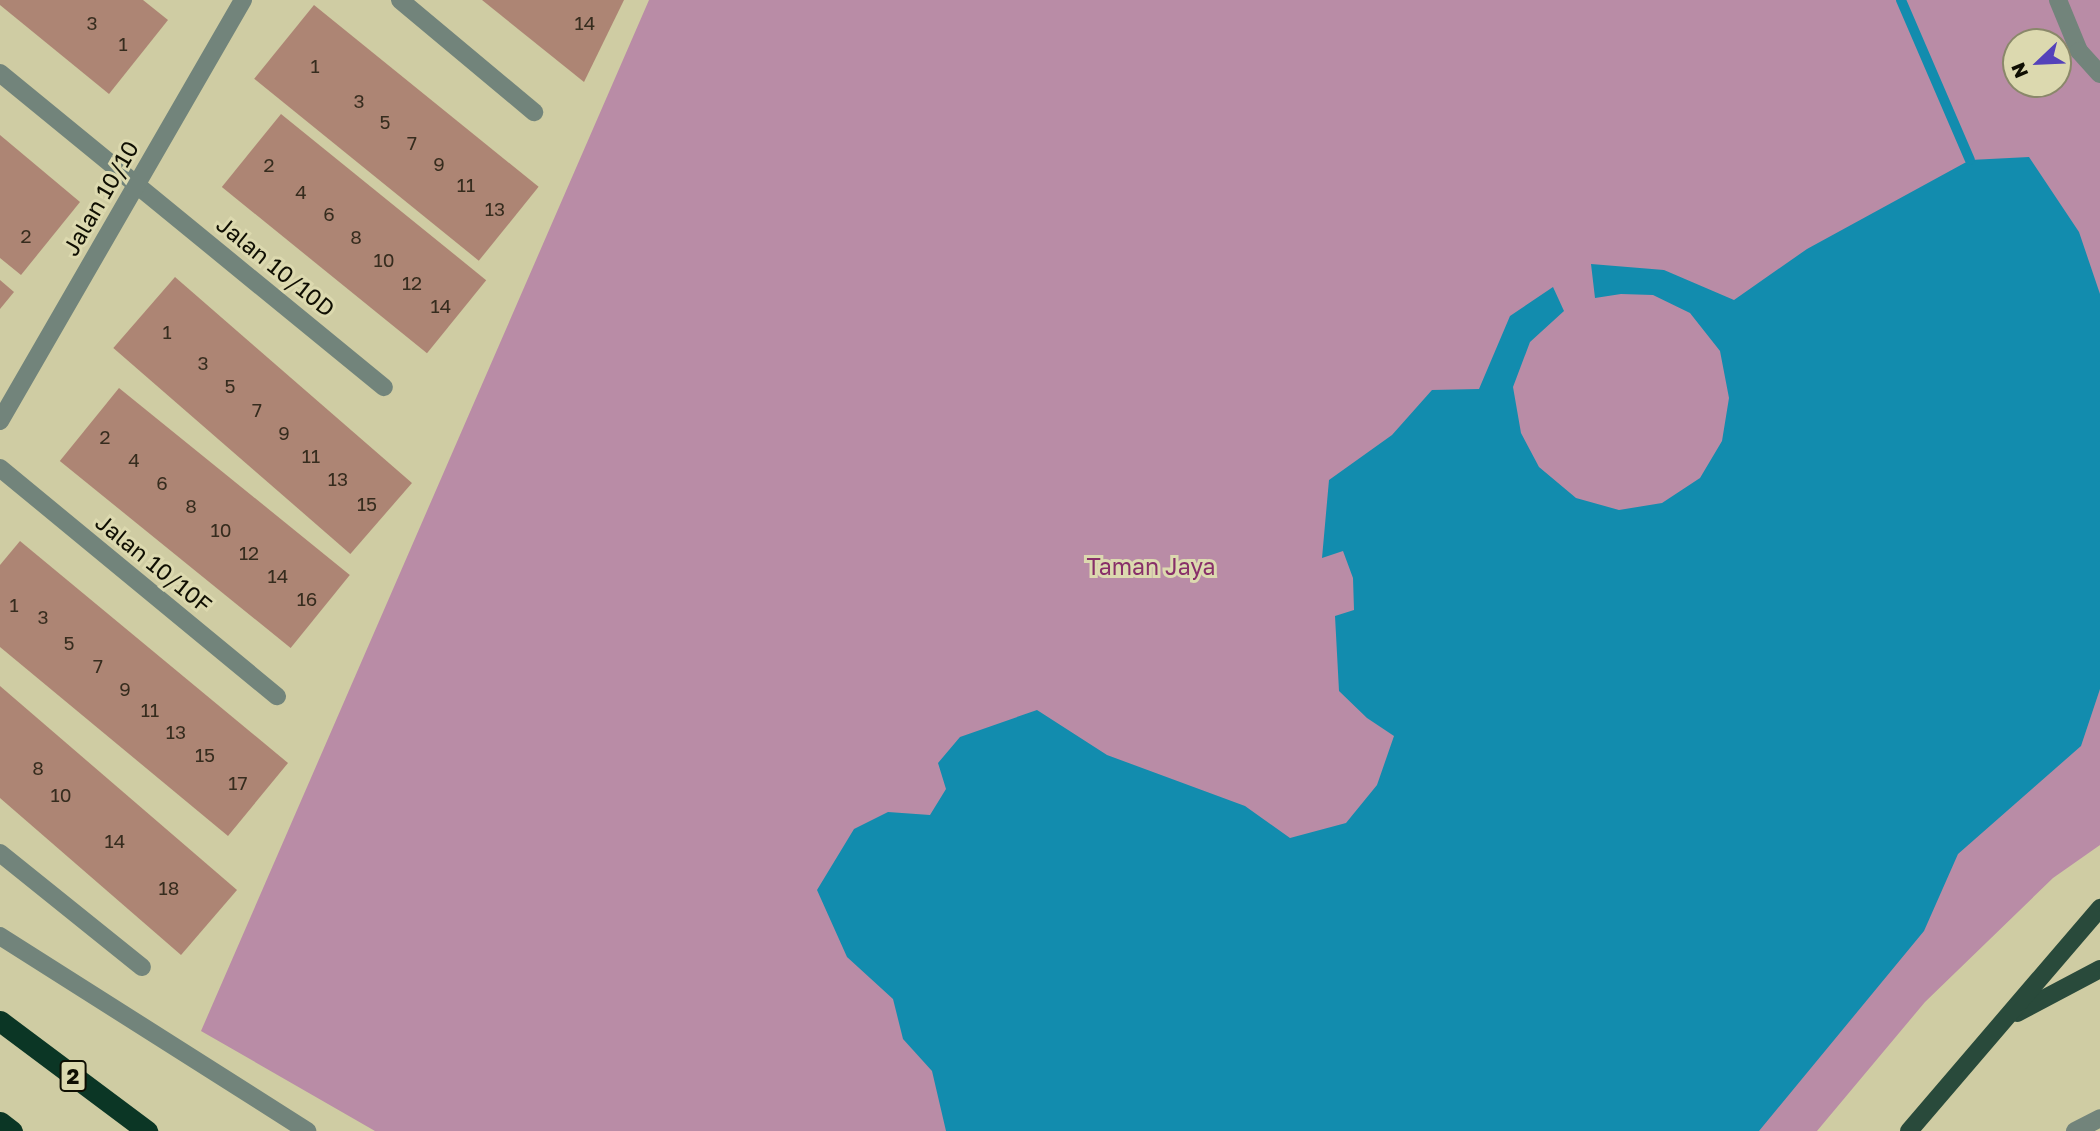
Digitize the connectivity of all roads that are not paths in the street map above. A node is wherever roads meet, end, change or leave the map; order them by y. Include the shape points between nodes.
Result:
1 (243, 0) edge
2 (400, 0) edge
3 (2058, 0) edge
4 (0, 73) edge
5 (2100, 74) edge
6 (534, 112) dead end
7 (136, 184) junction
8 (384, 387) dead end
9 (0, 421) edge
10 (0, 468) edge
11 (277, 696) dead end
12 (0, 853) edge
13 (2100, 908) edge
14 (0, 936) edge
15 (142, 967) dead end
16 (2100, 969) edge
17 (2007, 1018) junction
18 (0, 1021) edge
19 (2100, 1118) edge
20 (0, 1122) edge
21 (12, 1131) edge
22 (147, 1131) edge
23 (307, 1131) edge
24 (1909, 1131) edge
25 (2075, 1131) edge

1 - 7 street, Jalan 10/10
2 - 6 street
3 - 5 street via 2079,51
4 - 7 street, Jalan 10/10D
7 - 8 street, Jalan 10/10D
7 - 9 street, Jalan 10/10
10 - 11 street, Jalan 10/10F
12 - 15 street
13 - 17 main road
14 - 23 street
16 - 17 main road
17 - 24 main road
18 - 22 highway, 2
19 - 25 street
20 - 21 highway

